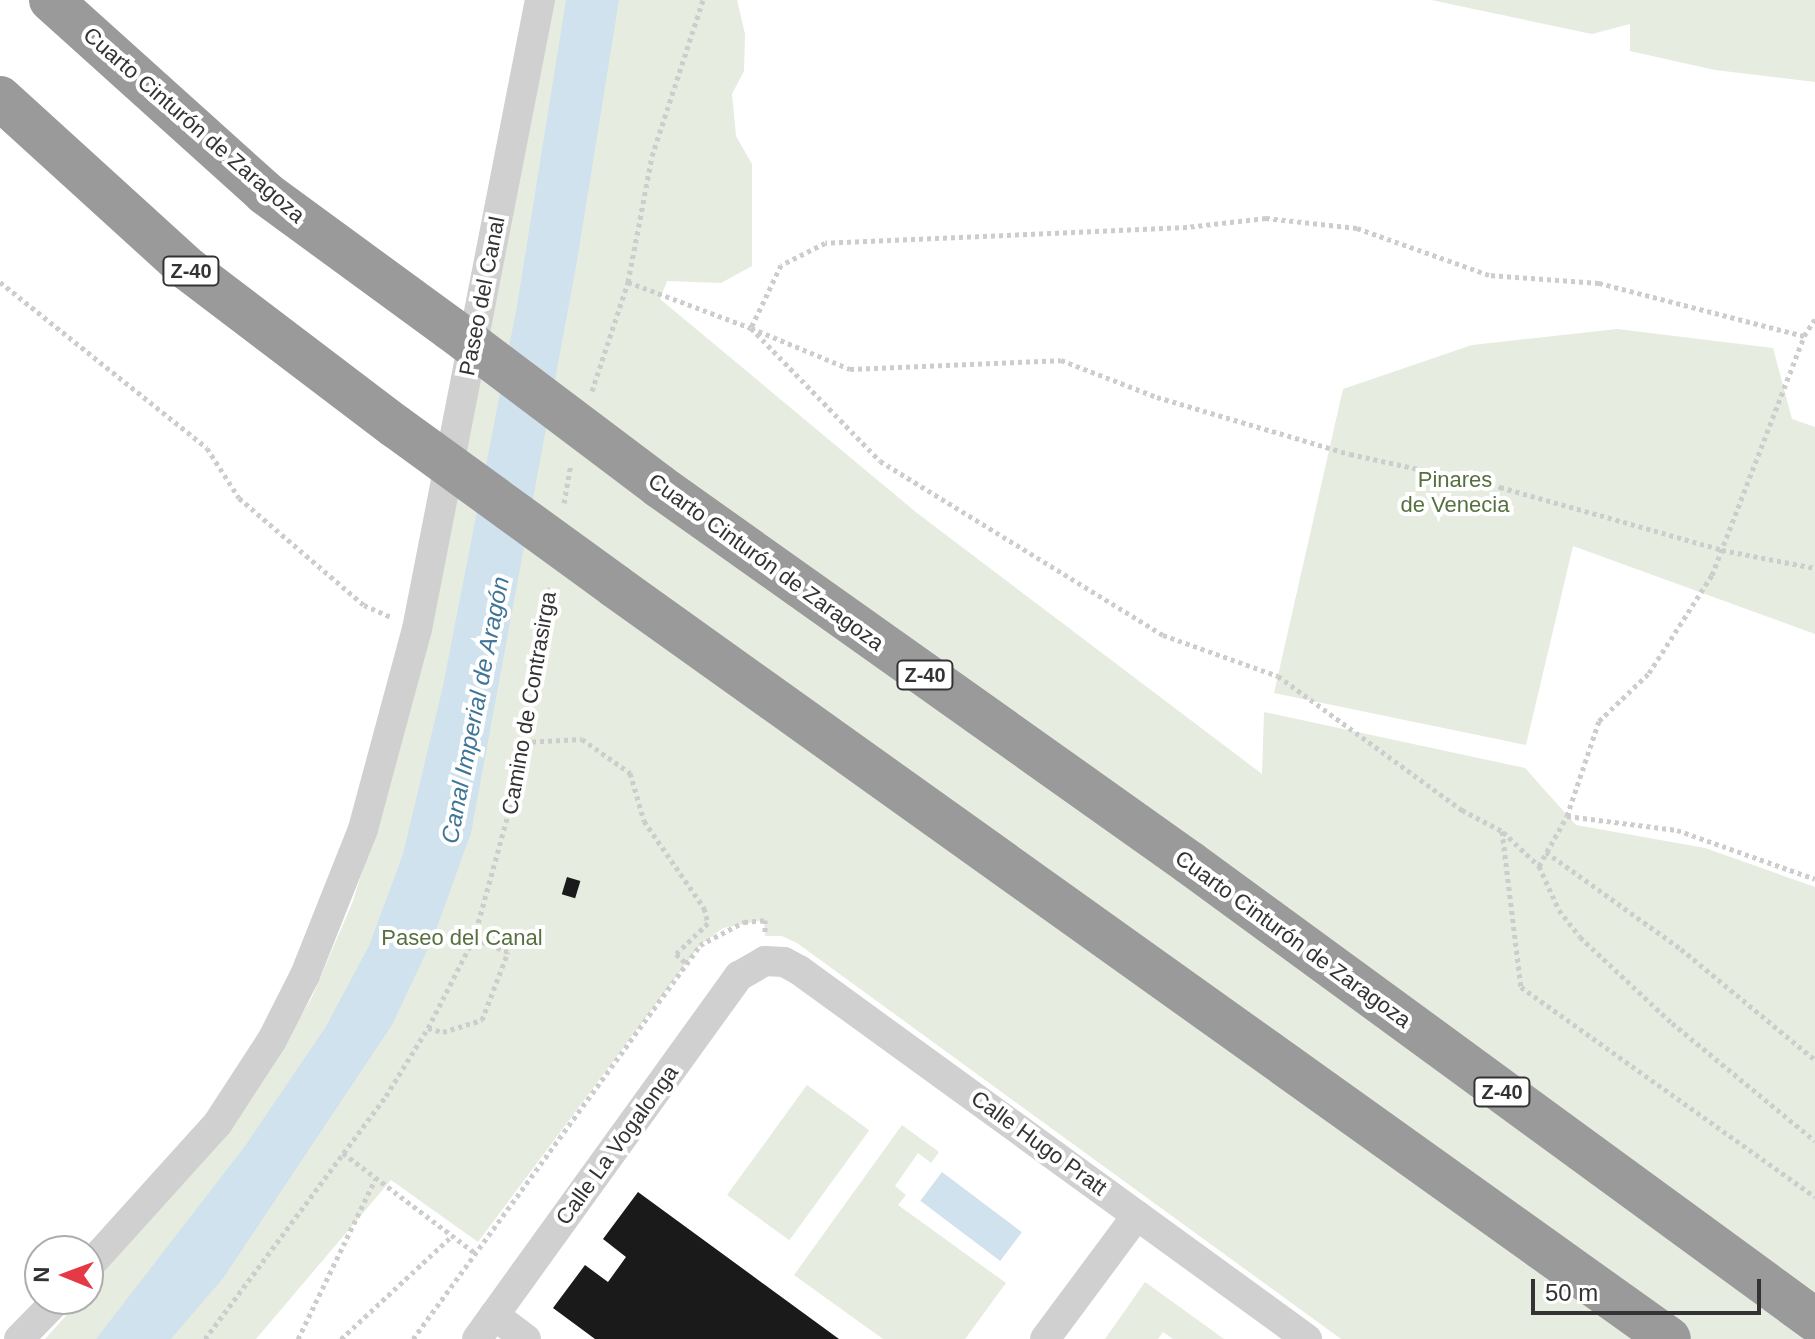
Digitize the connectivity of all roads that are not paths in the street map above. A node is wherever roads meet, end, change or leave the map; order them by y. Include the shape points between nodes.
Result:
1 (540, 0) edge
2 (55, 3) edge
3 (0, 98) edge
4 (769, 949) joint
5 (1137, 1215) junction
6 (104, 1249) edge
7 (42, 1315) edge
8 (1815, 1320) edge
9 (485, 1327) edge
10 (19, 1339) edge
11 (526, 1339) edge
12 (1045, 1339) edge
13 (1307, 1339) edge
14 (1669, 1339) edge

1 - 6 street, Paseo del Canal via 417,629 363,829 279,1027 218,1123
2 - 8 highway, Cuarto Cinturón de Zaragoza / Z-40, bridge via 265,193 659,486 1190,863
3 - 14 highway, Z-40, bridge via 188,269 395,426
4 - 5 street, Calle Hugo Pratt
4 - 9 street, Calle La Vogalonga via 739,976
5 - 12 street
5 - 13 street, Calle Hugo Pratt
7 - 10 street
9 - 11 street

